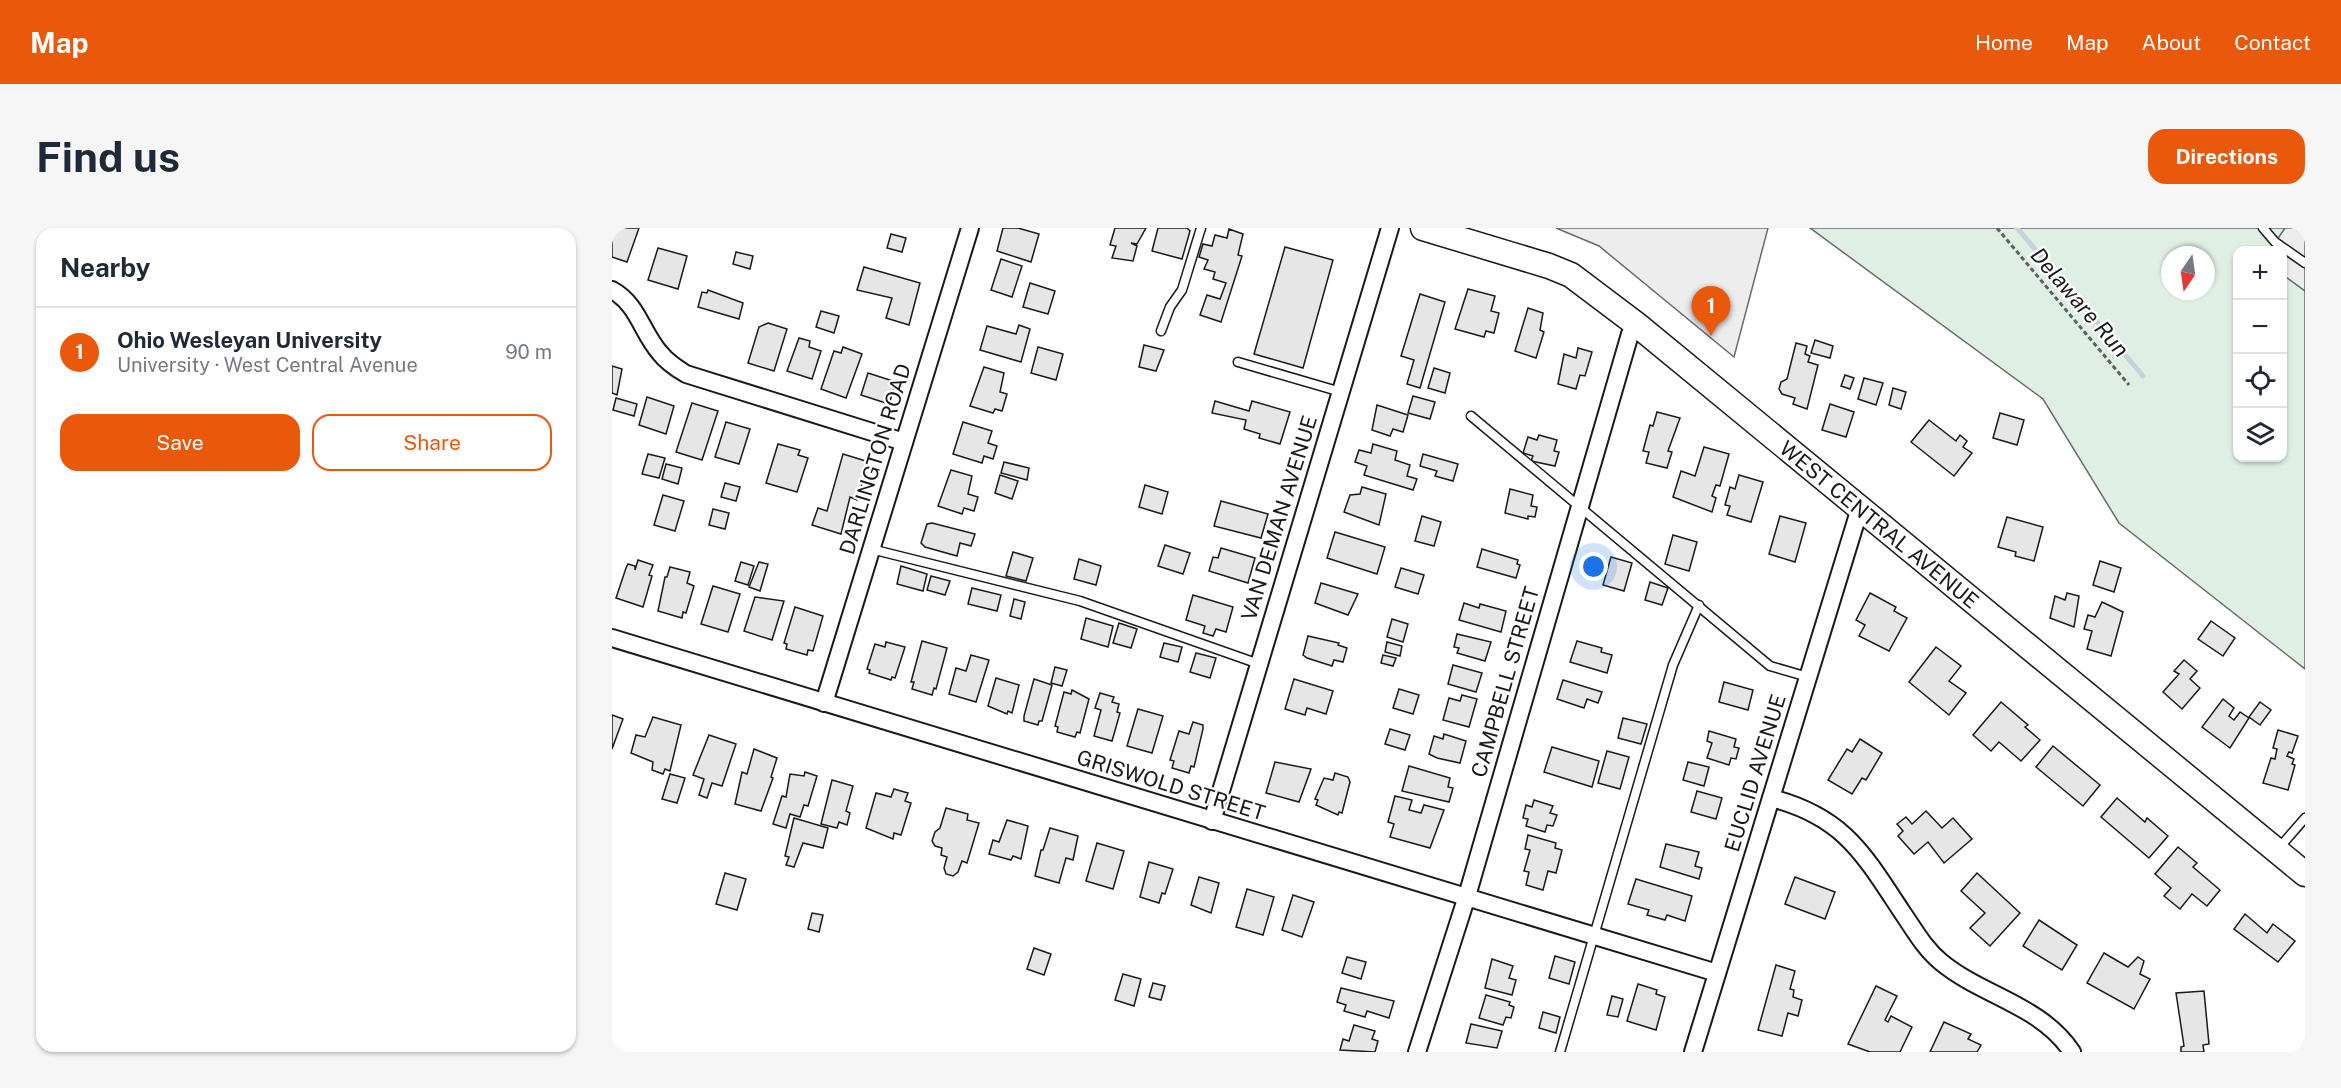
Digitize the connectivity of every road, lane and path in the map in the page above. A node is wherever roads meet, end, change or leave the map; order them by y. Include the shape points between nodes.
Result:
1 (970, 228) edge
2 (1201, 228) edge
3 (1390, 228) edge
4 (1423, 228) edge
5 (1997, 228) edge
6 (2264, 228) edge
7 (2305, 263) edge
8 (612, 290) edge
9 (1636, 324) junction
10 (1161, 331) dead end
11 (1238, 362) dead end
12 (2129, 385) dead end
13 (1341, 392) junction
14 (1471, 416) dead end
15 (904, 442) junction
16 (1579, 504) junction
17 (1860, 508) junction
18 (871, 549) junction
19 (1699, 605) junction
20 (612, 639) edge
21 (1259, 664) junction
22 (1808, 676) junction
23 (824, 703) junction
24 (1771, 798) junction
25 (2305, 818) edge
26 (1212, 821) junction
27 (2276, 850) junction
28 (2305, 874) edge
29 (1467, 896) junction
30 (1593, 937) junction
31 (1717, 973) junction
32 (1417, 1052) edge
33 (1560, 1052) edge
34 (1693, 1052) edge
35 (2072, 1052) edge

1 - 15 street, DARLINGTON ROAD
2 - 10 lane via 1182,290
3 - 13 street, VAN DEMAN AVENUE
4 - 9 main road, WEST CENTRAL AVENUE via 1571,275
5 - 12 path
6 - 7 lane via 2275,242
8 - 15 street via 638,315 658,352 686,374
9 - 16 street, CAMPBELL STREET
9 - 17 main road, WEST CENTRAL AVENUE
11 - 13 lane
13 - 21 street, VAN DEMAN AVENUE
14 - 16 lane
15 - 18 street, DARLINGTON ROAD
16 - 19 lane
16 - 29 street, CAMPBELL STREET
17 - 22 street, EUCLID AVENUE
17 - 27 main road, WEST CENTRAL AVENUE
18 - 21 lane via 1080,601
18 - 23 street, DARLINGTON ROAD
19 - 22 lane via 1770,666
19 - 30 lane via 1674,665
20 - 23 street, GRISWOLD STREET
21 - 26 street, VAN DEMAN AVENUE
22 - 24 street, EUCLID AVENUE
23 - 26 street, GRISWOLD STREET
24 - 31 street, EUCLID AVENUE
24 - 35 street via 1817,815 1850,838 1939,960 2038,1018
25 - 27 lane
26 - 29 street, GRISWOLD STREET
27 - 28 main road, WEST CENTRAL AVENUE
29 - 30 street, GRISWOLD STREET
29 - 32 street, CAMPBELL STREET
30 - 31 street, GRISWOLD STREET
30 - 33 lane
31 - 34 street, EUCLID AVENUE

